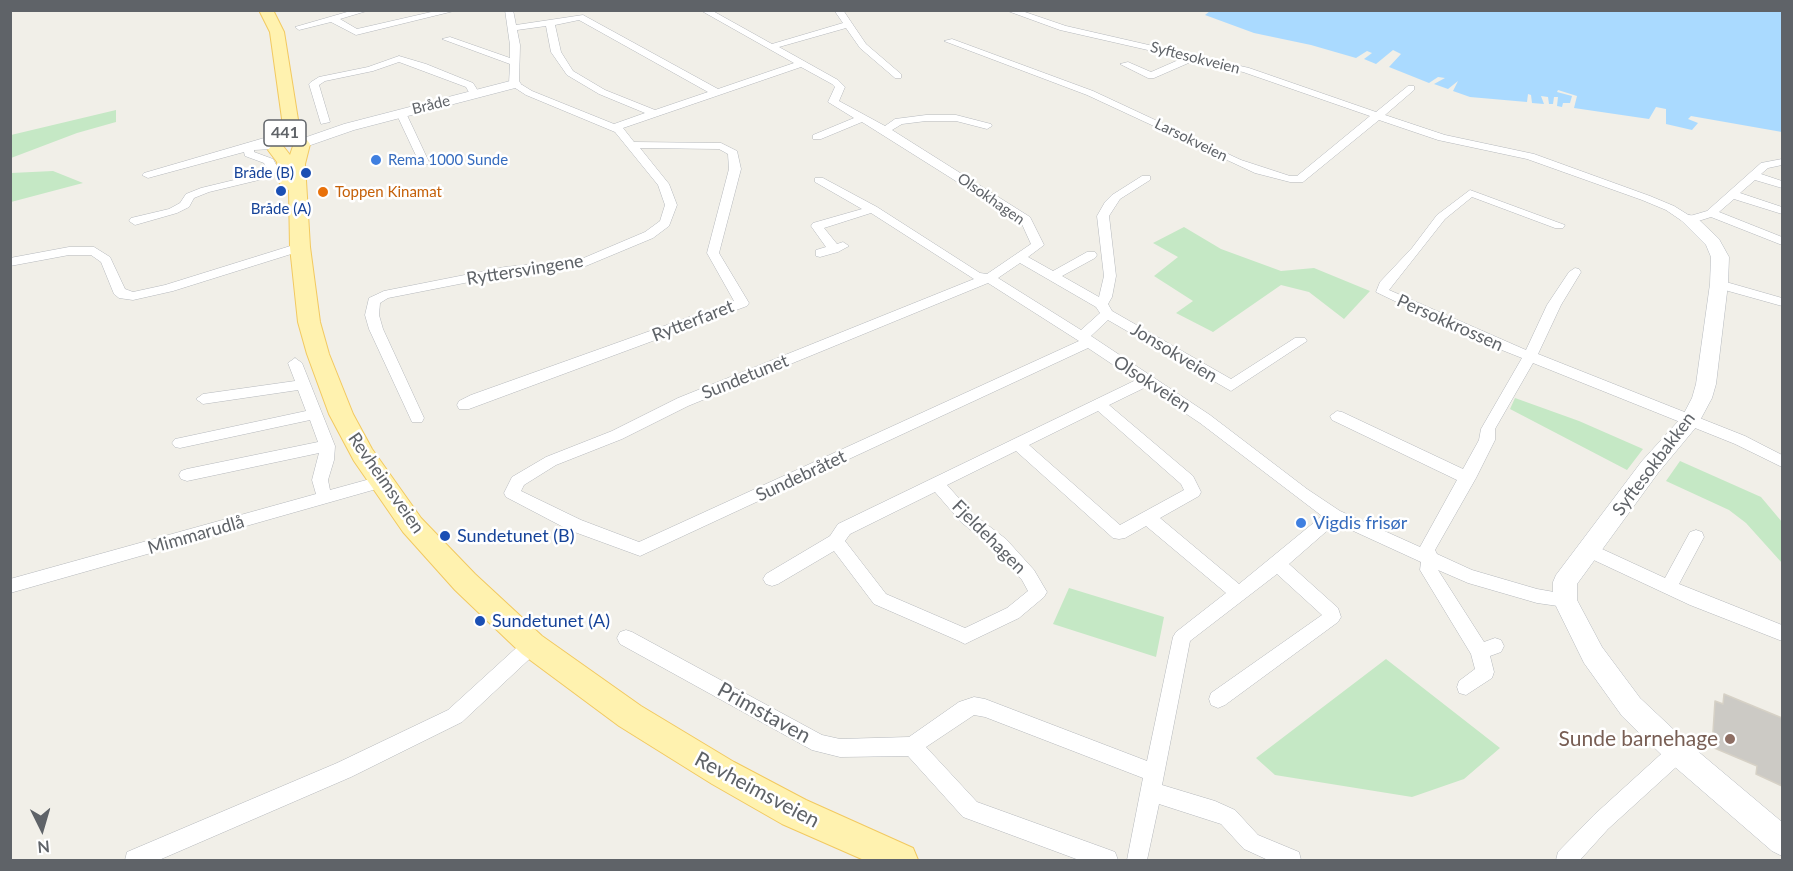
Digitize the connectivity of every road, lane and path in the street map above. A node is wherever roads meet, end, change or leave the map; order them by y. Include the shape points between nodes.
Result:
1 (266, 10) edge
2 (366, 10) edge
3 (454, 10) edge
4 (509, 10) edge
5 (704, 10) edge
6 (838, 10) edge
7 (1009, 10) edge
8 (331, 18) junction
9 (550, 23) junction
10 (847, 25) junction
11 (299, 27) dead end
12 (513, 28) junction
13 (447, 39) dead end
14 (949, 41) dead end
15 (770, 47) junction
16 (1194, 57) junction
17 (515, 63) junction
18 (800, 64) junction
19 (1125, 64) dead end
20 (282, 68) junction
21 (898, 76) dead end
22 (514, 84) junction
23 (1411, 88) dead end
24 (716, 92) junction
25 (475, 94) junction
26 (401, 112) junction
27 (653, 113) junction
28 (1378, 116) junction
29 (860, 118) junction
30 (325, 122) dead end
31 (987, 126) dead end
32 (615, 127) junction
33 (885, 130) junction
34 (817, 137) dead end
35 (300, 138) junction
36 (272, 143) junction
37 (632, 145) junction
38 (249, 147) junction
39 (424, 162) dead end
40 (1782, 162) edge
41 (148, 175) dead end
42 (1753, 175) junction
43 (1146, 178) dead end
44 (819, 180) dead end
45 (1782, 185) edge
46 (1732, 194) junction
47 (873, 209) junction
48 (1782, 211) edge
49 (1700, 217) junction
50 (135, 221) dead end
51 (1559, 225) dead end
52 (1782, 241) edge
53 (299, 243) junction
54 (820, 253) dead end
55 (1091, 255) dead end
56 (1021, 258) junction
57 (10, 262) edge
58 (1575, 272) dead end
59 (1053, 276) junction
60 (989, 278) junction
61 (1719, 284) junction
62 (1782, 302) edge
63 (1104, 309) junction
64 (1085, 339) junction
65 (1300, 341) dead end
66 (1530, 357) junction
67 (295, 363) dead end
68 (1146, 381) junction
69 (302, 385) junction
70 (203, 399) dead end
71 (1099, 404) junction
72 (464, 405) dead end
73 (408, 411) dead end
74 (315, 414) junction
75 (1337, 416) dead end
76 (1690, 421) junction
77 (180, 443) dead end
78 (1019, 445) junction
79 (327, 446) junction
80 (1782, 461) edge
81 (187, 475) dead end
82 (1468, 478) junction
83 (381, 482) junction
84 (938, 485) junction
85 (512, 493) joint
86 (328, 498) junction
87 (1335, 515) junction
88 (1147, 517) junction
89 (1696, 537) dead end
90 (836, 541) junction
91 (1589, 550) junction
92 (1430, 559) junction
93 (1276, 564) junction
94 (772, 579) dead end
95 (10, 586) edge
96 (1669, 586) junction
97 (1238, 593) junction
98 (1566, 600) junction
99 (1782, 633) edge
100 (626, 638) dead end
101 (532, 645) junction
102 (1466, 687) dead end
103 (1218, 699) dead end
104 (912, 746) junction
105 (1678, 752) junction
106 (1153, 783) junction
107 (1782, 841) edge
108 (135, 861) edge
109 (901, 861) edge
110 (1107, 861) edge
111 (1137, 861) edge
112 (1291, 861) edge
113 (1566, 861) edge

1 - 20 main road, Revheimsveien / 441 via 277,32
2 - 8 street
3 - 8 street via 356,32
4 - 12 street
5 - 15 street
6 - 10 street
7 - 16 street, Syftesokveien via 1064,28
8 - 11 street
9 - 12 street
9 - 24 street via 580,17
9 - 27 street via 556,52 570,73 602,92
10 - 15 street
10 - 21 street via 863,46
12 - 17 street
13 - 17 street
14 - 28 street, Larsokveien via 1090,93 1237,162 1280,177 1299,180
15 - 18 street
16 - 19 street via 1151,76
16 - 28 street, Syftesokveien via 1246,70
17 - 22 street
18 - 24 street
18 - 29 street, Olsokhagen via 840,87 832,102
20 - 35 main road, Revheimsveien / 441 via 291,126
20 - 36 main road, Revheimsveien / 441 via 279,123
22 - 25 street, Bråde
22 - 32 street, Ryttersvingene
23 - 28 street, Larsokveien
24 - 27 street
25 - 26 street, Bråde
25 - 30 street via 470,85 399,59 316,82
26 - 35 street, Bråde
26 - 39 street
27 - 32 street
28 - 49 street, Syftesokbakken via 1442,138 1530,156
29 - 33 street, Olsokhagen
29 - 34 street
31 - 33 street via 964,119 926,118 899,121
32 - 37 street, Ryttersvingene
33 - 56 street, Olsokhagen via 1026,220 1038,245
35 - 36 main road, 441 via 293,148
35 - 53 main road, Revheimsveien / 441 via 296,164
36 - 38 street
36 - 53 main road, Revheimsveien / 441 via 286,162
37 - 72 street, Rytterfaret via 721,146 733,153 733,179 713,253 742,303
37 - 73 street, Ryttersvingene via 663,184 671,205 665,223 649,235 581,264 505,271 384,295 374,301 376,329
38 - 41 street
38 - 50 street via 249,154 269,161 273,170 190,196 173,211
40 - 42 street via 1765,165
42 - 45 street
42 - 46 street
43 - 63 street via 1116,197 1103,216 1110,276
44 - 47 street, Olsokveien
46 - 48 street
46 - 49 street
47 - 54 street via 817,226 839,248
47 - 60 street, Olsokveien via 976,276
49 - 52 street
49 - 61 street, Syftesokbakken via 1718,250
51 - 66 street, Persokkrossen via 1470,193 1441,217 1382,292
53 - 57 street via 168,288 133,296 119,291 106,260 94,251
53 - 83 main road, Revheimsveien / 441 via 309,322 324,374 349,430
55 - 59 street
56 - 59 street, Jonsokveien
56 - 60 street, Olsokhagen
58 - 66 street via 1554,305
59 - 63 street, Jonsokveien
60 - 64 street, Olsokveien
60 - 85 street, Sundetunet via 682,402 617,435 550,461 518,481
61 - 62 street
61 - 76 street, Syftesokbakken via 1706,384
63 - 64 street
63 - 65 street, Jonsokveien via 1229,386
64 - 68 street, Olsokveien
64 - 85 street, Sundebråtet via 639,549 575,525
66 - 76 street, Persokkrossen
66 - 82 street via 1488,429 1487,440
67 - 69 street, Revheimsveien
68 - 71 street, Fjeldehagen
68 - 87 street, Olsokveien via 1226,433
69 - 70 street
69 - 74 street, Revheimsveien
71 - 78 street, Fjeldehagen
71 - 88 street via 1193,488 1193,492
74 - 77 street
74 - 79 street, Revheimsveien
75 - 82 street
76 - 80 street, Persokkrossen
76 - 91 street, Syftesokbakken via 1650,467
78 - 84 street, Fjeldehagen
78 - 88 street via 1119,533
79 - 81 street
79 - 86 street, Revheimsveien via 320,480
82 - 92 street via 1427,549
83 - 86 street, Mimmarudlå
83 - 101 main road, Revheimsveien / 441 via 436,552
84 - 90 street, Fjeldehagen via 844,529
84 - 90 street, Fjeldehagen via 967,518 1000,544 1038,592 1013,613 965,636 880,599
86 - 95 street, Mimmarudlå
87 - 92 street, Olsokveien
87 - 93 street
88 - 97 street
89 - 96 street
90 - 94 street, Fjeldehagen
91 - 96 street
91 - 98 street, Syftesokbakken via 1565,582
92 - 98 street, Olsokveien via 1468,576 1537,596
92 - 102 street via 1429,570 1488,649 1485,672
93 - 97 street
93 - 103 street via 1332,617
96 - 99 street
97 - 106 street via 1180,640
98 - 105 street via 1593,655 1616,690
100 - 104 street, Primstaven via 819,743 856,749
101 - 108 street via 449,719 344,770
101 - 109 main road, Revheimsveien / 441 via 630,716 723,773 794,812
104 - 106 street via 974,706
104 - 110 street via 970,810
105 - 107 street
105 - 113 street via 1601,822
106 - 111 street
106 - 112 street via 1228,817 1251,842

